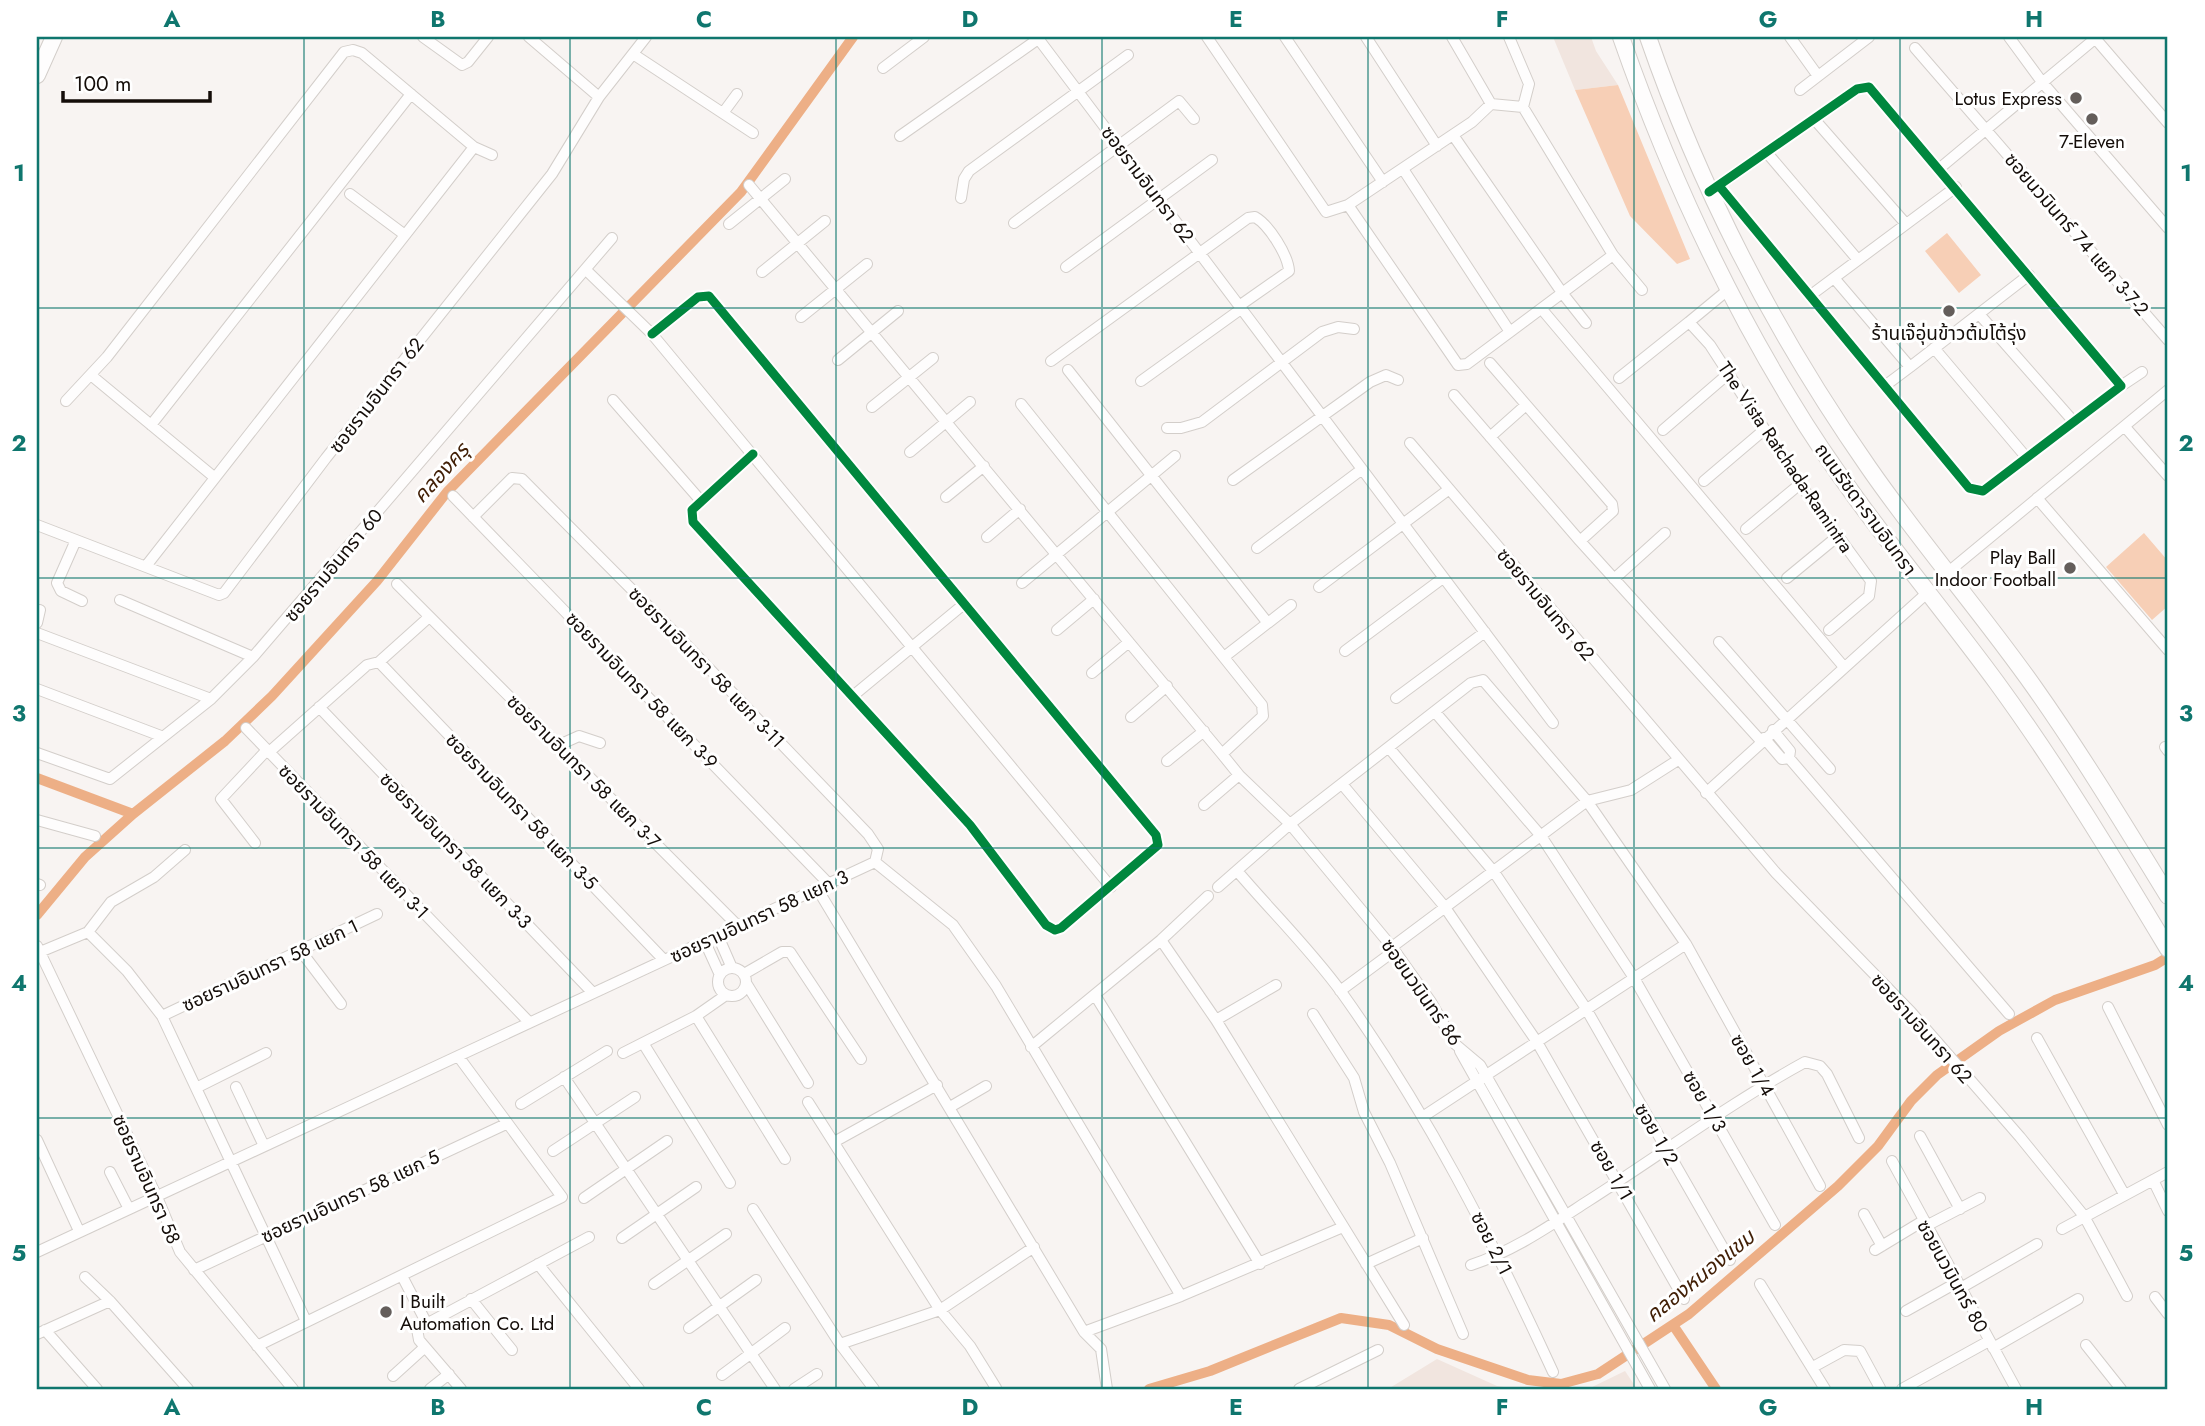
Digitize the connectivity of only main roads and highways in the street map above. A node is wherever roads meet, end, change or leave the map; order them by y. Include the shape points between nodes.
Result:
1 (54, 37) edge
2 (1621, 37) edge
3 (1648, 37) edge
4 (37, 75) edge
5 (2168, 896) edge
6 (2168, 948) edge

1 - 4 main road
2 - 6 main road, ถนนรัชดา-รามอินทรา via 1672,171 1728,289 1791,402 1828,459 2025,722
3 - 5 main road, ถนนรัชดา-รามอินทรา via 1755,284 1819,393 2063,729

